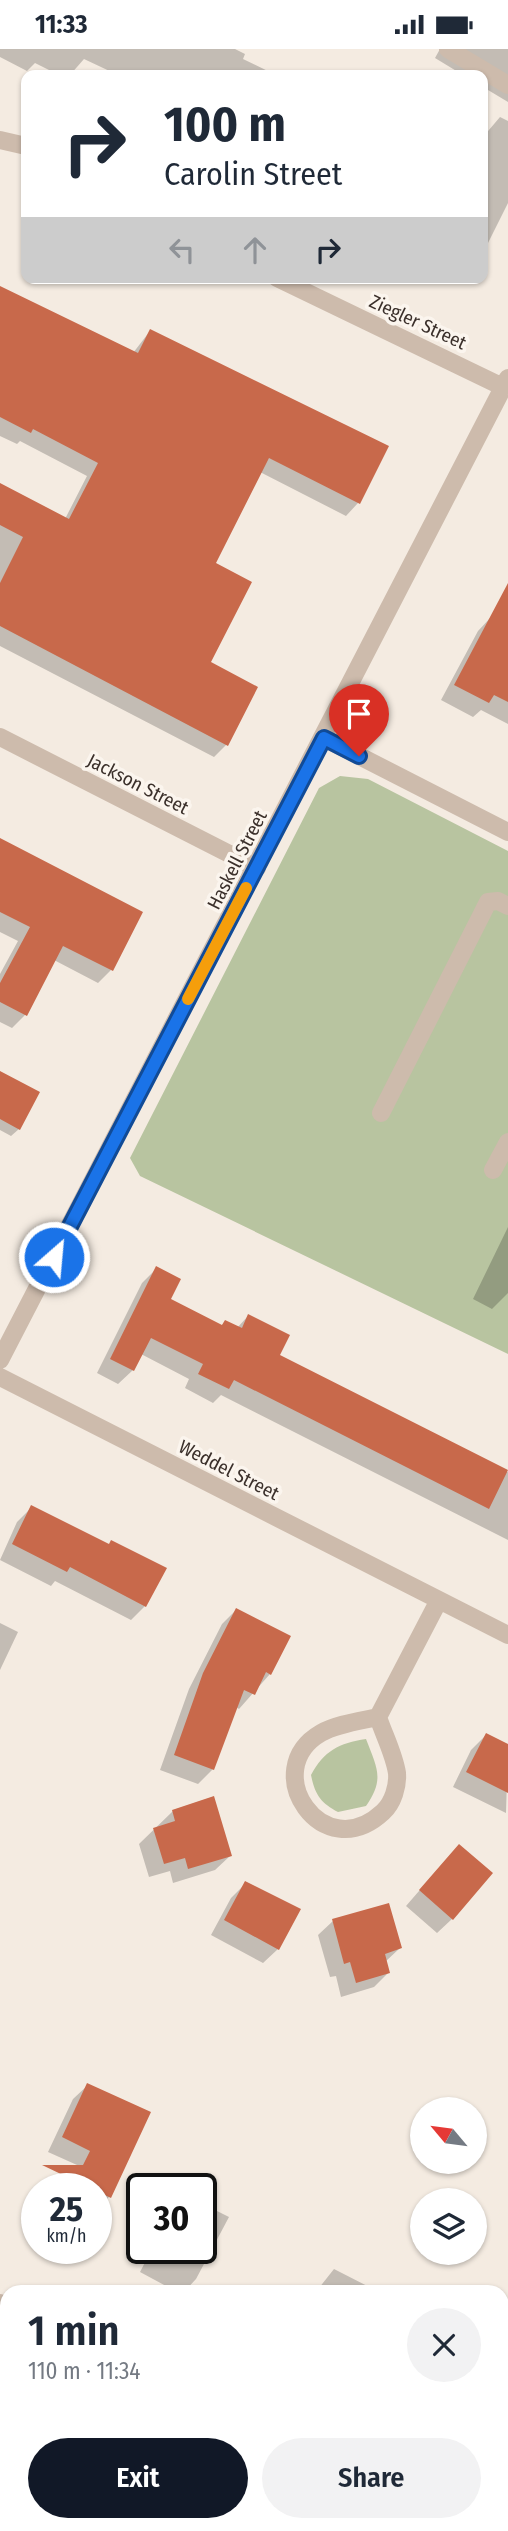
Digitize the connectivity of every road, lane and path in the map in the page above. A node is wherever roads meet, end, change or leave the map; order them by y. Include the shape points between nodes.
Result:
1 (448, 49) edge
2 (483, 70) edge
3 (488, 73) edge
4 (508, 85) edge
5 (0, 140) edge
6 (21, 145) edge
7 (290, 284) edge
8 (506, 383) edge
9 (0, 737) edge
10 (324, 738) junction
11 (508, 832) edge
12 (257, 868) junction
13 (508, 906) edge
14 (381, 1113) dead end
15 (508, 1142) edge
16 (493, 1170) dead end
17 (0, 1360) edge
18 (0, 1377) edge
19 (439, 1600) junction
20 (508, 1635) edge
21 (378, 1717) junction

1 - 2 street
3 - 4 street
5 - 6 street
7 - 8 street, Ziegler Street
8 - 10 street, Haskell Street
9 - 12 street, Jackson Street
10 - 11 street
10 - 12 street, Haskell Street
12 - 17 street, Haskell Street
13 - 14 street via 488,902
15 - 16 street
18 - 19 street, Weddel Street
19 - 20 street, Weddel Street
19 - 21 street
21 - 21 street via 322,1732 300,1755 295,1786 300,1801 324,1824 358,1828 388,1808 397,1774

